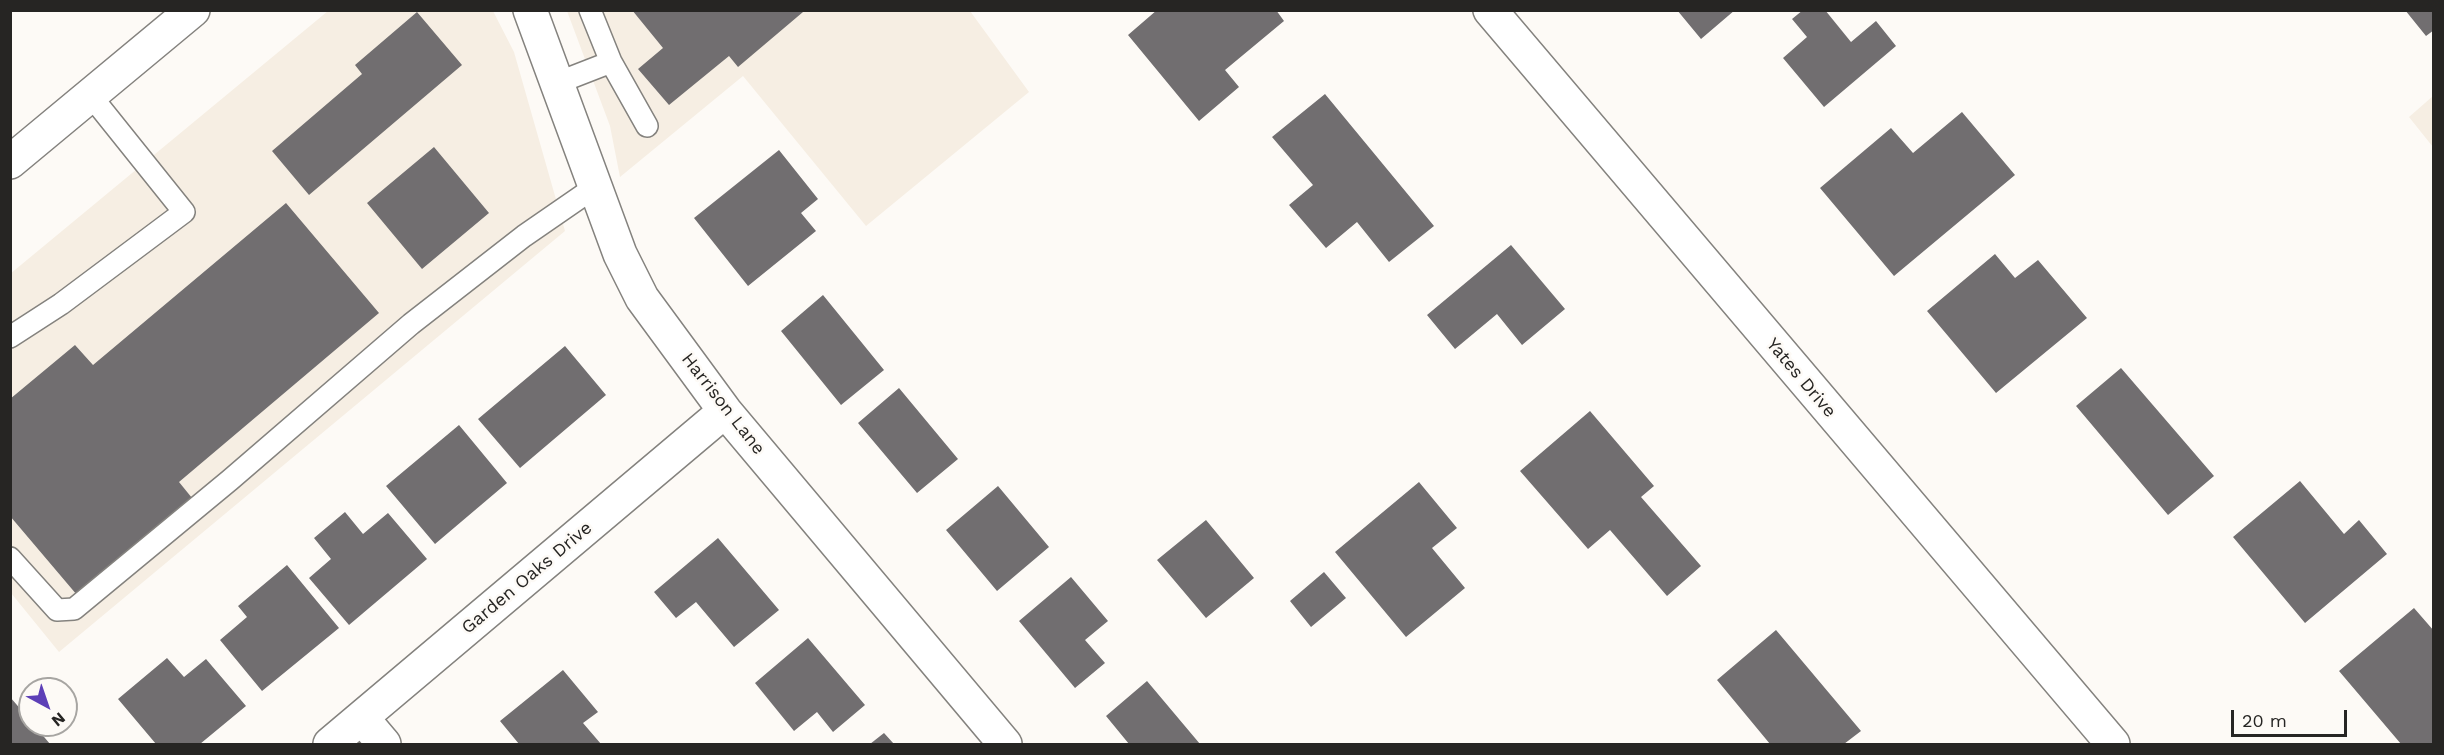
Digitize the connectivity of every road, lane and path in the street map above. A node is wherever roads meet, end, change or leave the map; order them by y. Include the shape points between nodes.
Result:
1 (193, 10) edge
2 (530, 10) edge
3 (590, 10) edge
4 (1490, 10) edge
5 (611, 62) junction
6 (557, 83) junction
7 (91, 96) junction
8 (647, 126) dead end
9 (15, 150) edge
10 (595, 187) junction
11 (10, 337) edge
12 (724, 411) junction
13 (10, 558) edge
14 (362, 718) junction
15 (330, 744) edge
16 (384, 744) edge
17 (1005, 744) edge
18 (2113, 744) edge

1 - 7 street
2 - 6 street, Harrison Lane
3 - 5 lane
4 - 18 street, Yates Drive
5 - 6 lane
5 - 8 lane
6 - 10 street, Harrison Lane
7 - 9 street
7 - 11 lane via 184,212
10 - 12 street, Harrison Lane via 620,254 642,298
10 - 13 lane via 524,236 411,324 74,609 57,610
12 - 14 street, Garden Oaks Drive
12 - 17 street, Harrison Lane
14 - 15 street, Garden Oaks Drive
14 - 16 street

